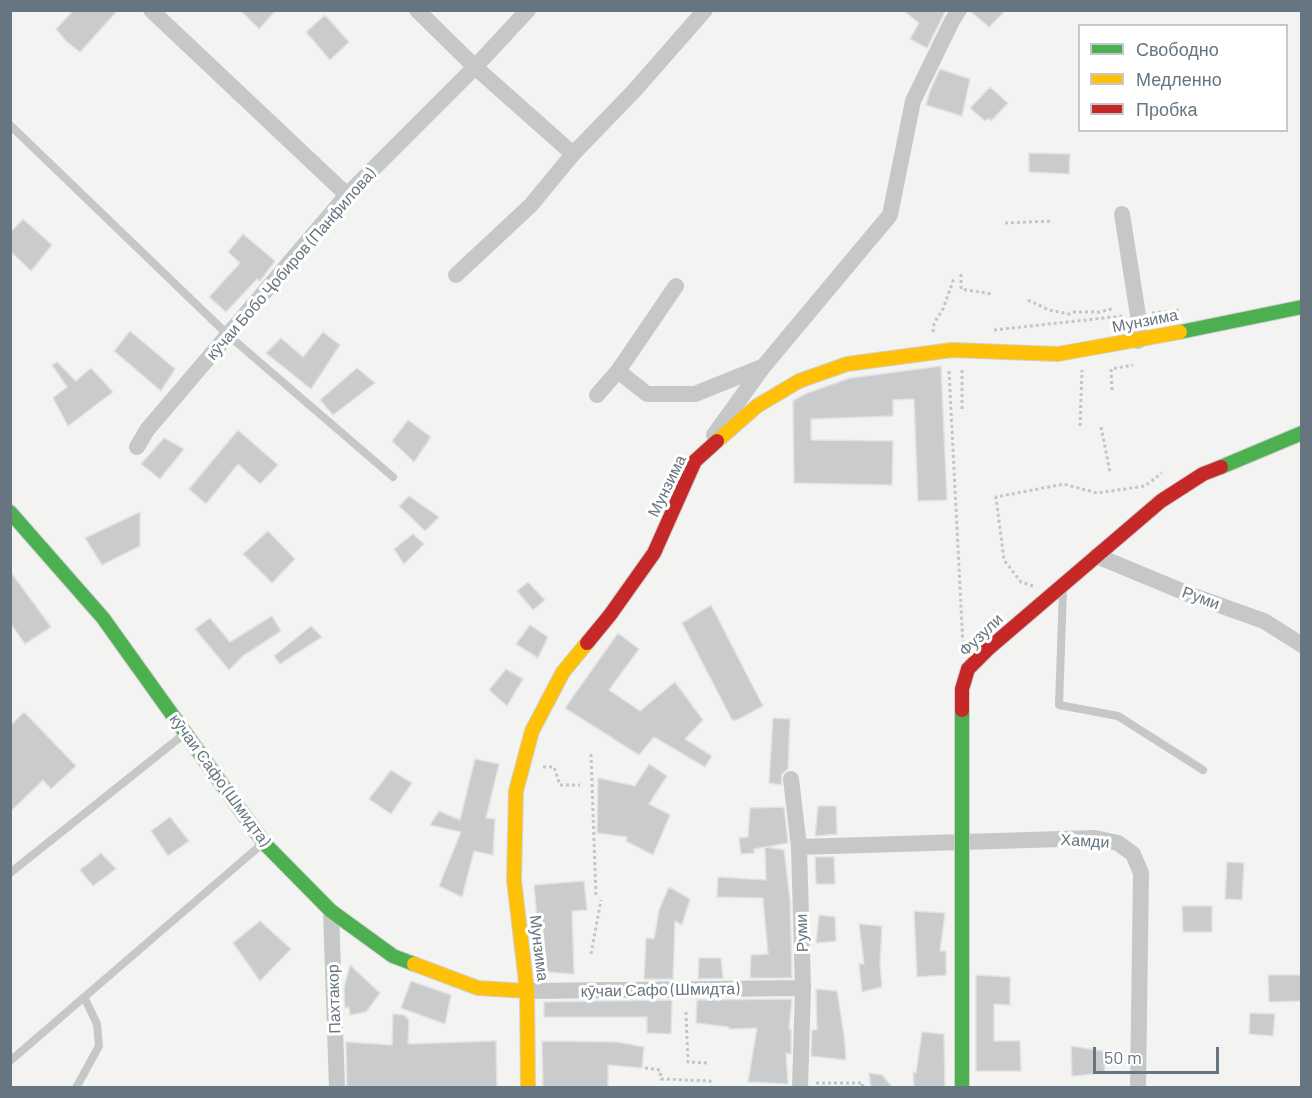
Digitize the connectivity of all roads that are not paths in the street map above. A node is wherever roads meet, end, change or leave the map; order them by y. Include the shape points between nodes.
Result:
1 (151, 10) edge
2 (417, 10) edge
3 (528, 10) edge
4 (705, 10) edge
5 (959, 10) edge
6 (475, 67) junction
7 (10, 125) edge
8 (573, 154) junction
9 (347, 195) junction
10 (1122, 214) dead end
11 (456, 275) dead end
12 (676, 286) dead end
13 (1302, 306) edge
14 (228, 335) junction
15 (1138, 341) junction
16 (763, 367) junction
17 (618, 371) junction
18 (597, 395) dead end
19 (1302, 433) edge
20 (137, 447) dead end
21 (695, 461) junction
22 (393, 477) dead end
23 (10, 512) edge
24 (1097, 556) junction
25 (1064, 584) junction
26 (1302, 645) edge
27 (186, 732) junction
28 (1203, 770) dead end
29 (791, 779) dead end
30 (963, 842) junction
31 (264, 843) junction
32 (799, 848) junction
33 (10, 873) edge
34 (331, 911) junction
35 (803, 988) junction
36 (527, 991) junction
37 (84, 997) junction
38 (10, 1061) edge
39 (803, 1085) edge
40 (76, 1088) edge
41 (337, 1088) edge
42 (528, 1088) edge
43 (962, 1088) edge
44 (1138, 1088) edge

1 - 9 street
2 - 6 street
3 - 6 street, кӯчаи Бобо Ҷобиров (Панфилова)
4 - 8 street
5 - 16 street via 914,101 890,215
6 - 8 street
6 - 9 street, кӯчаи Бобо Ҷобиров (Панфилова)
7 - 14 lane
8 - 11 street via 531,205
9 - 14 street, кӯчаи Бобо Ҷобиров (Панфилова)
10 - 15 street via 1138,315
12 - 17 street
13 - 15 street, Мунзима
14 - 20 street, кӯчаи Бобо Ҷобиров (Панфилова)
14 - 22 lane
15 - 21 street, Мунзима via 1058,354 952,350 847,364 799,381 757,406
16 - 17 street via 694,394 647,394
16 - 21 street
17 - 18 street
19 - 24 street, Фузули via 1203,474 1161,501
21 - 36 street, Мунзима via 654,553 610,615 562,672 532,731 516,791 514,880
23 - 27 street, кӯчаи Сафо (Шмидта) via 103,618
24 - 25 street, Фузули
24 - 26 street, Руми via 1264,621
25 - 28 lane via 1059,705 1118,716
25 - 30 street, Фузули via 968,669 962,689
27 - 31 street, кӯчаи Сафо (Шмидта)
27 - 33 lane
29 - 32 street, Руми
30 - 32 street, Хамди
30 - 43 street, Фузули
30 - 44 street, Хамди via 1095,838 1118,843 1133,854 1142,873
31 - 34 street, кӯчаи Сафо (Шмидта)
31 - 37 lane
32 - 35 street, Руми
34 - 36 street, кӯчаи Сафо (Шмидта) via 393,956 478,988
34 - 41 street, Пахтакор
35 - 36 street, кӯчаи Сафо (Шмидта)
35 - 39 street, Руми
36 - 42 street, Мунзима
37 - 38 lane
37 - 40 lane via 97,1024 99,1046

